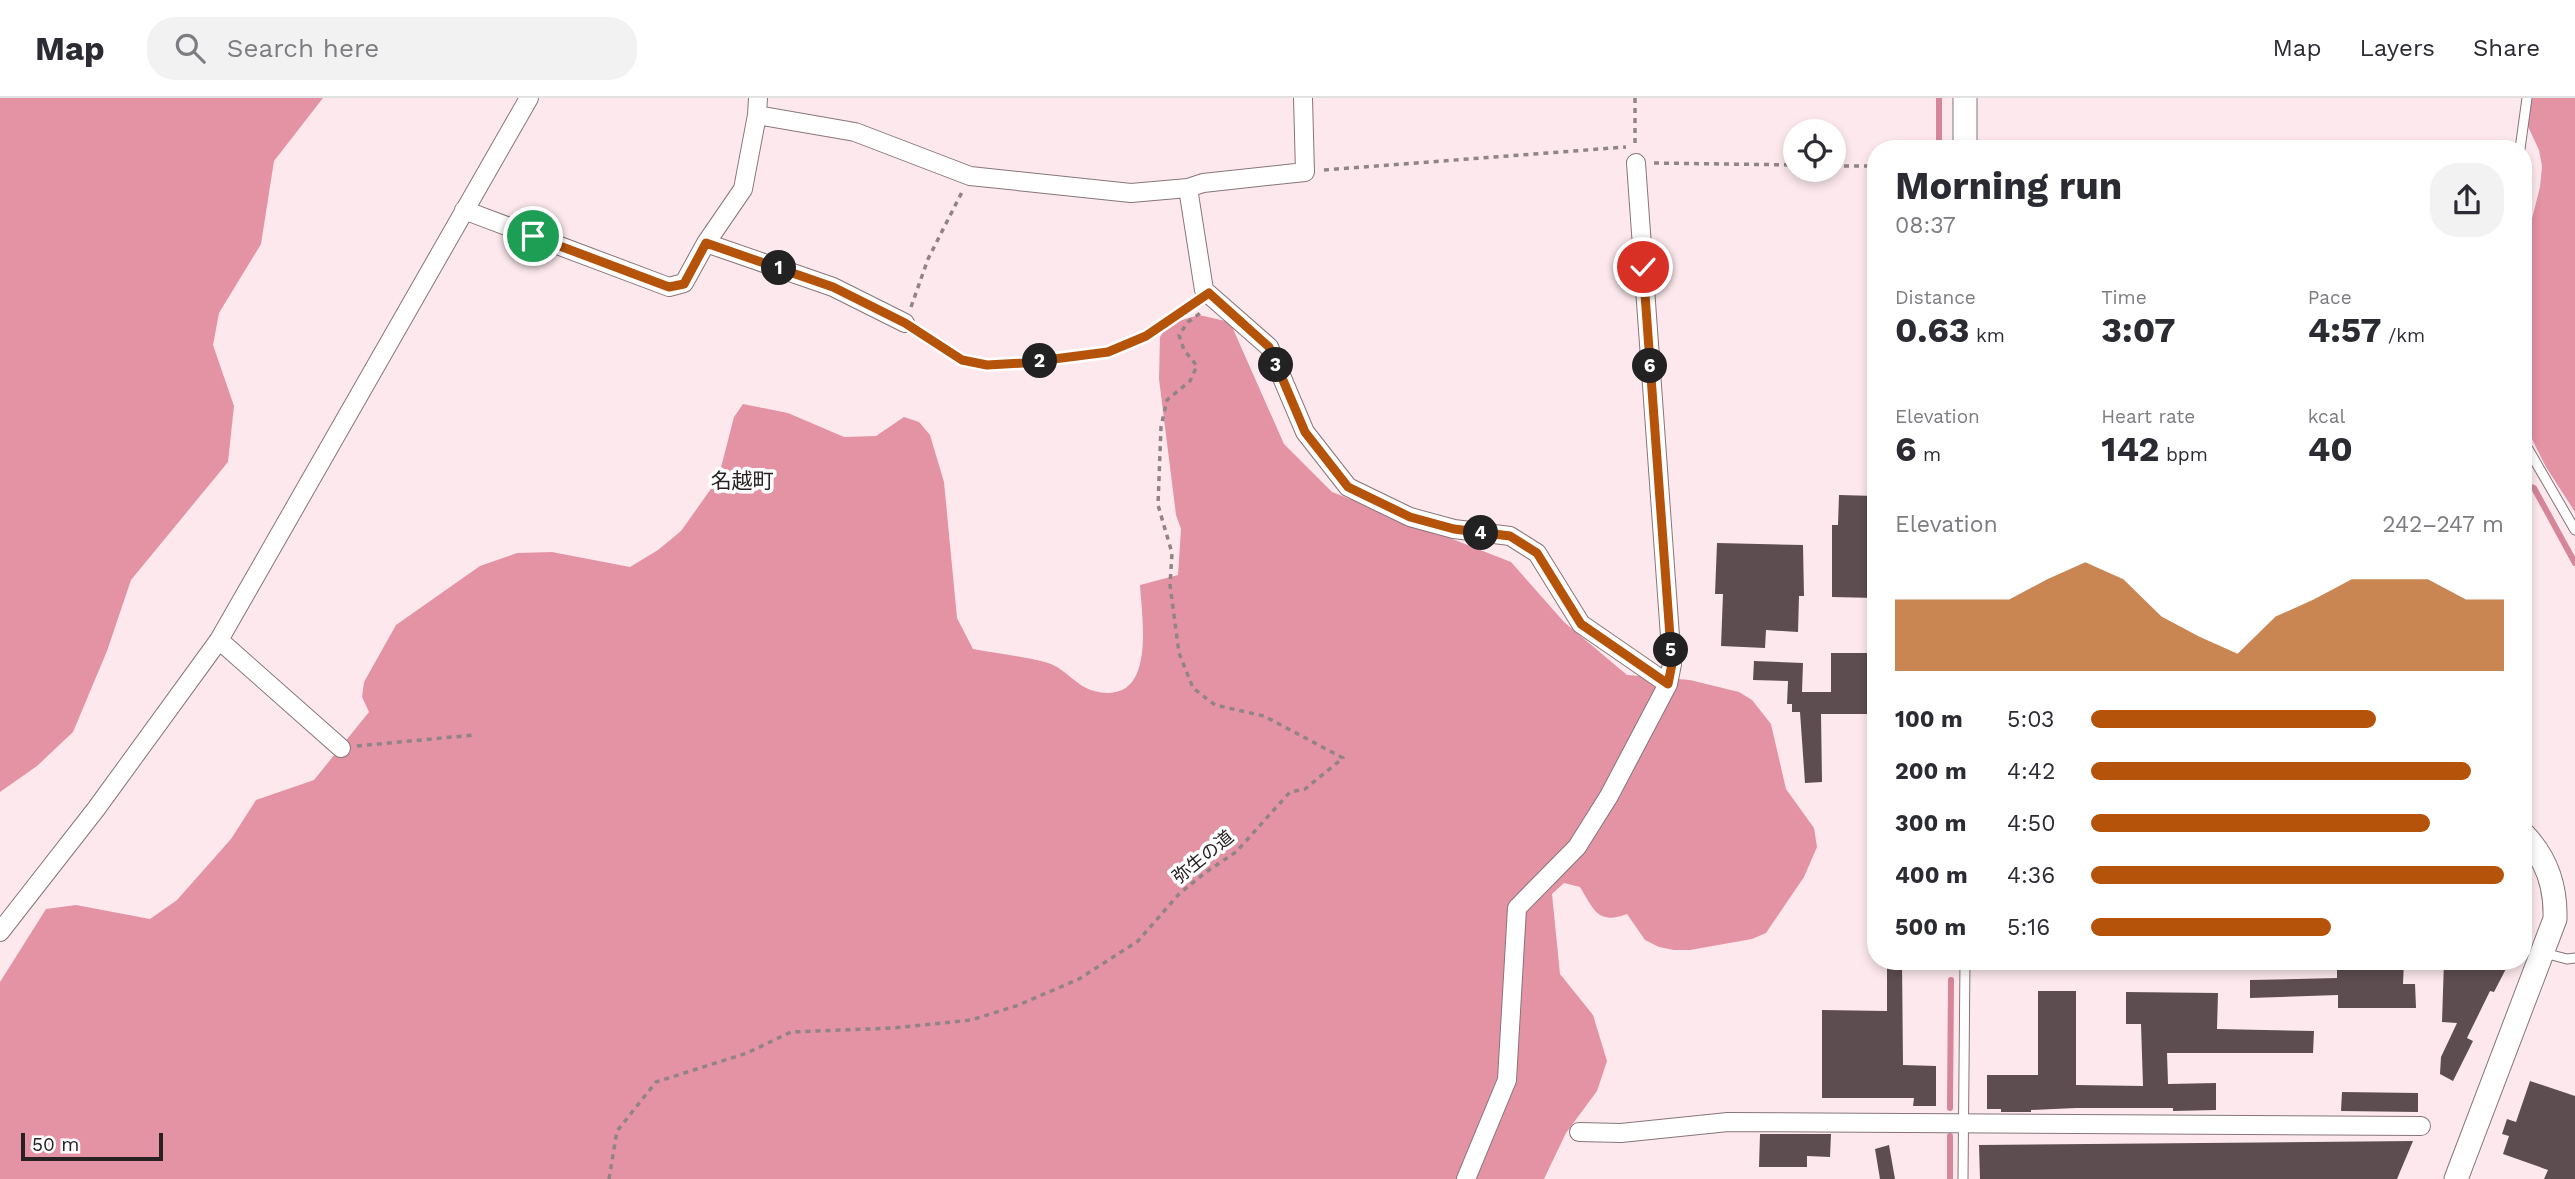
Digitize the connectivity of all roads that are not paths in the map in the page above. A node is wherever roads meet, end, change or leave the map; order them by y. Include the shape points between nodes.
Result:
1 (529, 98) edge
2 (1303, 98) edge
3 (1965, 98) edge
4 (2527, 98) edge
5 (757, 107) edge
6 (1965, 140) edge
7 (2521, 140) edge
8 (1636, 155) road end
9 (1188, 188) junction
10 (464, 210) junction
11 (706, 243) junction
12 (905, 323) road end
13 (2532, 456) edge
14 (2575, 530) edge
15 (219, 640) junction
16 (1668, 684) junction
17 (341, 747) road end
18 (2532, 845) edge
19 (0, 932) edge
20 (2544, 953) junction
21 (2575, 957) edge
22 (1965, 970) edge
23 (1965, 1122) junction
24 (2421, 1126) dead end
25 (1579, 1132) dead end
26 (1466, 1179) edge
27 (1963, 1179) edge
28 (2456, 1179) edge

1 - 10 street
2 - 9 street via 1305,172
3 - 6 street
4 - 7 lane
5 - 9 street via 855,132 970,176 1131,193
5 - 11 street via 743,189
8 - 16 street via 1672,664
9 - 16 street via 1205,290 1269,347 1305,432 1348,487 1410,517 1454,529 1510,536 1537,553 1581,624
10 - 11 street via 669,287 684,284
10 - 15 street
11 - 12 street via 833,287
13 - 14 lane
15 - 17 street
15 - 19 street
16 - 26 street via 1577,847 1517,908 1507,1080
18 - 20 street via 2543,859 2553,888 2555,919
20 - 21 lane
20 - 28 street
22 - 23 lane
23 - 24 street
23 - 25 street via 1728,1122 1621,1133
23 - 27 lane

